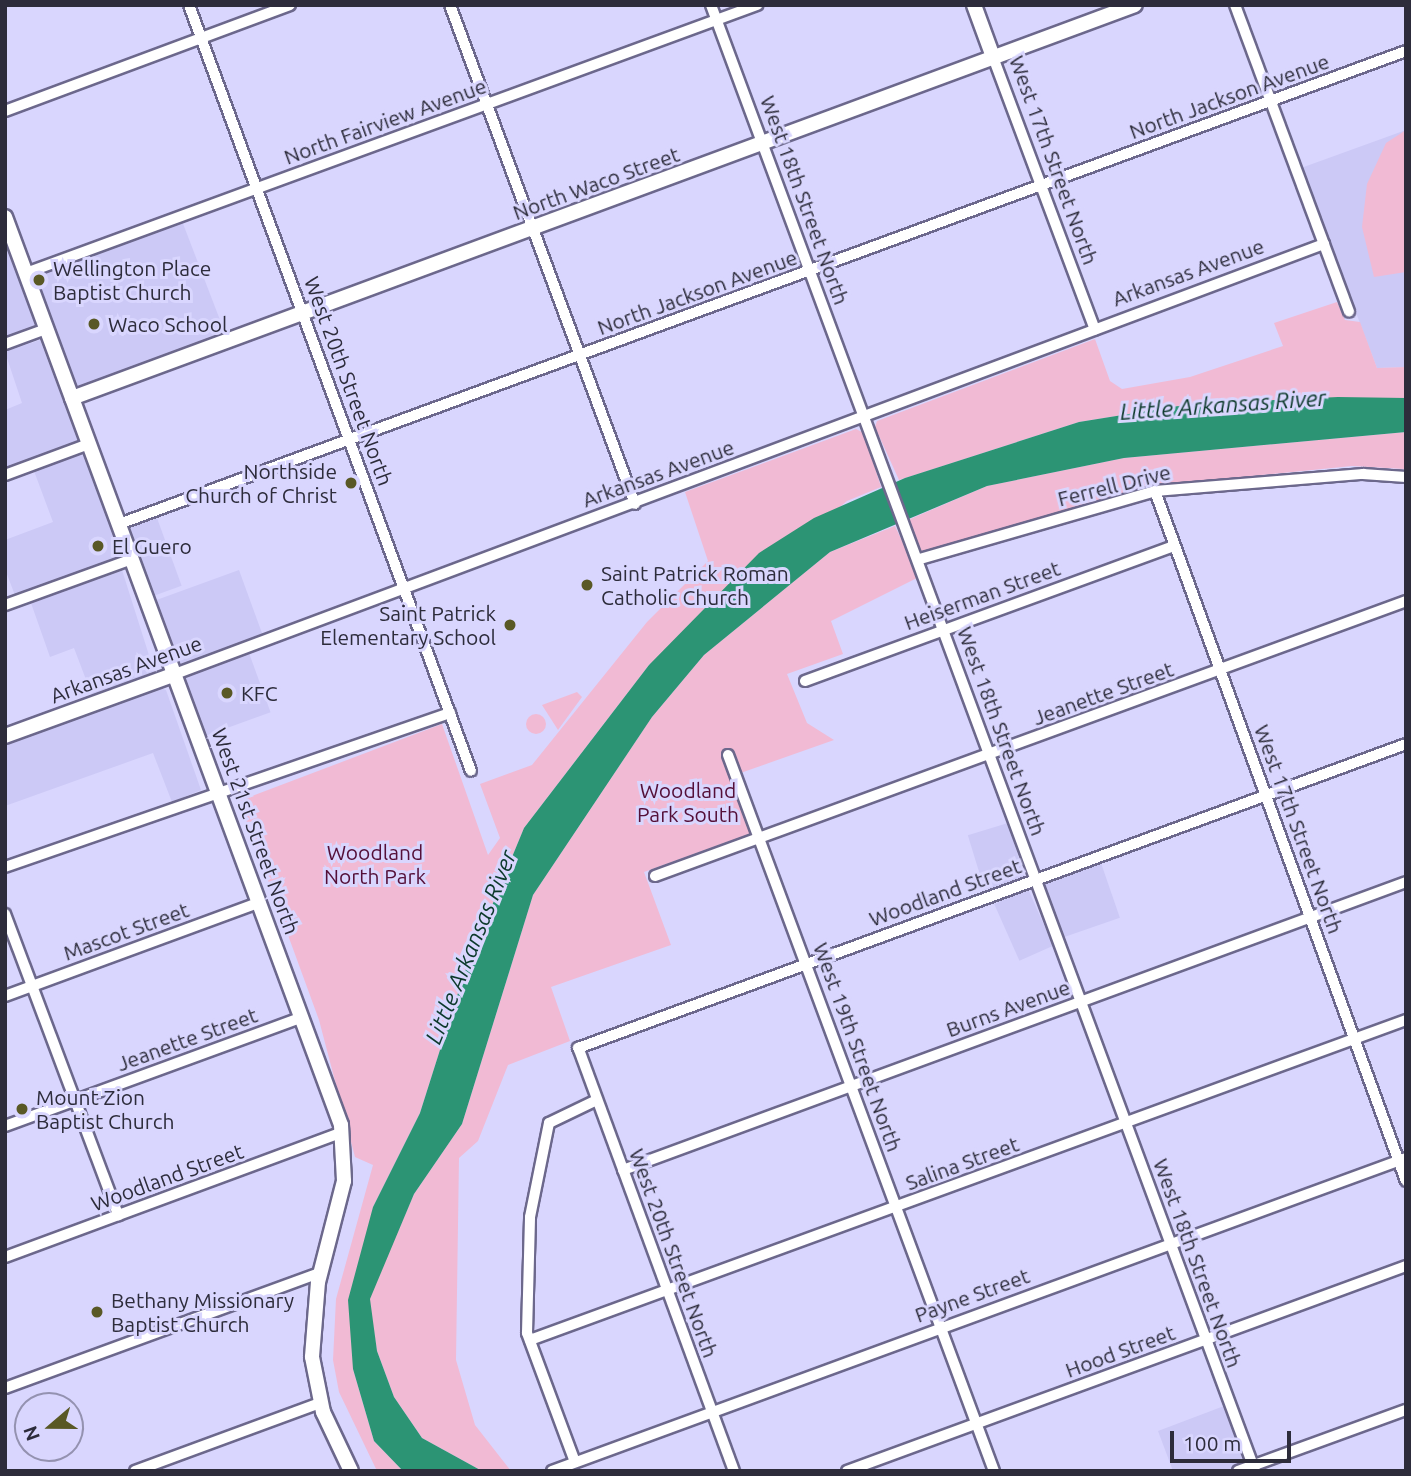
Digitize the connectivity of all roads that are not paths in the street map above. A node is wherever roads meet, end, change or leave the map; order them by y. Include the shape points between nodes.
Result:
1 (190, 5) edge
2 (290, 5) edge
3 (450, 5) edge
4 (711, 5) edge
5 (757, 5) edge
6 (974, 5) edge
7 (1135, 5) edge
8 (1235, 5) edge
9 (717, 20) junction
10 (202, 38) junction
11 (1406, 51) edge
12 (993, 57) junction
13 (1270, 100) junction
14 (487, 104) junction
15 (5, 111) edge
16 (763, 144) junction
17 (1041, 186) junction
18 (257, 189) junction
19 (5, 217) edge
20 (533, 229) junction
21 (1324, 244) junction
22 (811, 270) junction
23 (26, 273) junction
24 (303, 312) junction
25 (1349, 312) dead end
26 (46, 329) junction
27 (1095, 330) junction
28 (5, 344) edge
29 (580, 355) junction
30 (72, 398) junction
31 (866, 419) junction
32 (350, 440) junction
33 (89, 444) junction
34 (5, 475) edge
35 (1406, 477) edge
36 (1155, 491) junction
37 (635, 504) junction
38 (119, 524) junction
39 (1173, 546) junction
40 (132, 559) junction
41 (920, 559) junction
42 (405, 589) junction
43 (1406, 601) edge
44 (5, 605) edge
45 (944, 630) junction
46 (1219, 671) junction
47 (175, 674) junction
48 (805, 681) dead end
49 (450, 713) junction
50 (5, 736) edge
51 (1406, 744) edge
52 (728, 755) dead end
53 (990, 755) junction
54 (471, 771) dead end
55 (220, 794) junction
56 (1265, 795) junction
57 (760, 840) junction
58 (5, 867) edge
59 (655, 876) dead end
60 (1036, 879) junction
61 (1406, 881) edge
62 (260, 902) junction
63 (5, 914) edge
64 (1309, 918) junction
65 (806, 963) junction
66 (32, 986) junction
67 (5, 996) edge
68 (1081, 1001) junction
69 (303, 1017) junction
70 (1406, 1020) edge
71 (1353, 1039) junction
72 (578, 1048) joint
73 (852, 1085) junction
74 (75, 1100) junction
75 (597, 1100) junction
76 (1126, 1123) junction
77 (5, 1126) edge
78 (341, 1133) junction
79 (1402, 1160) edge
80 (623, 1170) junction
81 (1406, 1181) edge
82 (897, 1207) junction
83 (118, 1215) junction
84 (1171, 1244) junction
85 (5, 1257) edge
86 (1406, 1266) edge
87 (320, 1273) junction
88 (667, 1290) junction
89 (942, 1327) junction
90 (1206, 1339) junction
91 (530, 1340) junction
92 (5, 1388) edge
93 (320, 1403) junction
94 (1406, 1410) edge
95 (712, 1411) junction
96 (977, 1423) junction
97 (575, 1462) junction
98 (344, 1467) edge
99 (1254, 1468) edge
100 (135, 1471) edge
101 (552, 1471) edge
102 (734, 1471) edge
103 (847, 1471) edge
104 (994, 1471) edge
105 (1238, 1471) edge

1 - 10 street, West 20th Street North
2 - 10 street
3 - 14 street
4 - 9 street, West 18th Street North
5 - 9 street, North Fairview Avenue
6 - 12 street, West 17th Street North
7 - 12 street, North Waco Street
8 - 13 street
9 - 14 street, North Fairview Avenue
9 - 16 street, West 18th Street North
10 - 15 street
10 - 18 street, West 20th Street North
11 - 13 street, North Jackson Avenue
12 - 16 street, North Waco Street
12 - 17 street, West 17th Street North
13 - 17 street, North Jackson Avenue
13 - 21 street
14 - 18 street, North Fairview Avenue
14 - 20 street
16 - 20 street, North Waco Street
16 - 22 street, West 18th Street North
17 - 22 street, North Jackson Avenue
17 - 27 street, West 17th Street North
18 - 23 street, North Fairview Avenue
18 - 24 street, West 20th Street North
19 - 23 street, West 21st Street North
20 - 24 street, North Waco Street
20 - 29 street
21 - 25 street
21 - 27 street, Arkansas Avenue
22 - 29 street, North Jackson Avenue
22 - 31 street, West 18th Street North
23 - 26 street, West 21st Street North
24 - 30 street, North Waco Street
24 - 32 street, West 20th Street North
26 - 28 street
26 - 30 street, West 21st Street North
27 - 31 street, Arkansas Avenue
29 - 32 street, North Jackson Avenue
29 - 37 street
30 - 33 street, West 21st Street North
31 - 37 street, Arkansas Avenue
31 - 41 street, West 18th Street North
32 - 38 street, North Jackson Avenue
32 - 42 street, West 20th Street North
33 - 34 street
33 - 38 street, West 21st Street North
35 - 36 street, Ferrell Drive via 1363,474
36 - 39 street, West 17th Street North
36 - 41 street, Ferrell Drive
37 - 42 street, Arkansas Avenue
38 - 40 street, West 21st Street North
39 - 45 street, Heiserman Street
39 - 46 street, West 17th Street North
40 - 44 street
40 - 47 street, West 21st Street North
41 - 45 street, West 18th Street North
42 - 47 street, Arkansas Avenue
42 - 49 street, West 20th Street North
43 - 46 street, Jeanette Street
45 - 48 street, Heiserman Street
45 - 53 street, West 18th Street North
46 - 53 street, Jeanette Street
46 - 56 street, West 17th Street North
47 - 50 street, Arkansas Avenue
47 - 55 street, West 21st Street North
49 - 54 street, West 20th Street North
49 - 55 street
51 - 56 street, Woodland Street
52 - 57 street, West 19th Street North
53 - 57 street, Jeanette Street
53 - 60 street, West 18th Street North
55 - 58 street
55 - 62 street, West 21st Street North
56 - 60 street, Woodland Street
56 - 64 street, West 17th Street North
57 - 59 street, Jeanette Street
57 - 65 street, West 19th Street North
60 - 65 street, Woodland Street
60 - 68 street, West 18th Street North
61 - 64 street, Burns Avenue
62 - 66 street, Mascot Street
62 - 69 street, West 21st Street North
63 - 66 street
64 - 68 street, Burns Avenue
64 - 71 street, West 17th Street North
65 - 72 street, Woodland Street
65 - 73 street, West 19th Street North
66 - 67 street, Mascot Street
66 - 74 street
68 - 73 street, Burns Avenue
68 - 76 street, West 18th Street North
69 - 74 street, Jeanette Street
69 - 78 street, West 21st Street North
70 - 71 street, Salina Street
71 - 76 street, Salina Street
71 - 79 street, West 17th Street North
72 - 75 street, West 20th Street North
73 - 80 street, Burns Avenue
73 - 82 street, West 19th Street North
74 - 77 street, Jeanette Street
74 - 83 street
75 - 80 street, West 20th Street North
75 - 91 street via 557,1117 542,1144 530,1217
76 - 82 street, Salina Street
76 - 84 street, West 18th Street North
78 - 83 street, Woodland Street
78 - 87 street, West 21st Street North via 344,1181
79 - 81 street, West 17th Street North
79 - 84 street, Payne Street
80 - 88 street, West 20th Street North
82 - 88 street, Salina Street
82 - 89 street, West 19th Street North
83 - 85 street, Woodland Street
84 - 89 street, Payne Street
84 - 90 street, West 18th Street North
86 - 90 street, Hood Street
87 - 92 street
87 - 93 street, West 21st Street North via 312,1357
88 - 91 street, Salina Street
88 - 95 street, West 20th Street North
89 - 95 street, Payne Street
89 - 96 street, West 19th Street North
90 - 96 street, Hood Street
90 - 99 street, West 18th Street North
91 - 97 street
93 - 98 street, West 21st Street North
93 - 100 street
94 - 99 street
95 - 97 street, Payne Street
95 - 102 street, West 20th Street North
96 - 103 street, Hood Street
96 - 104 street, West 19th Street North
97 - 101 street, Payne Street
99 - 105 street

